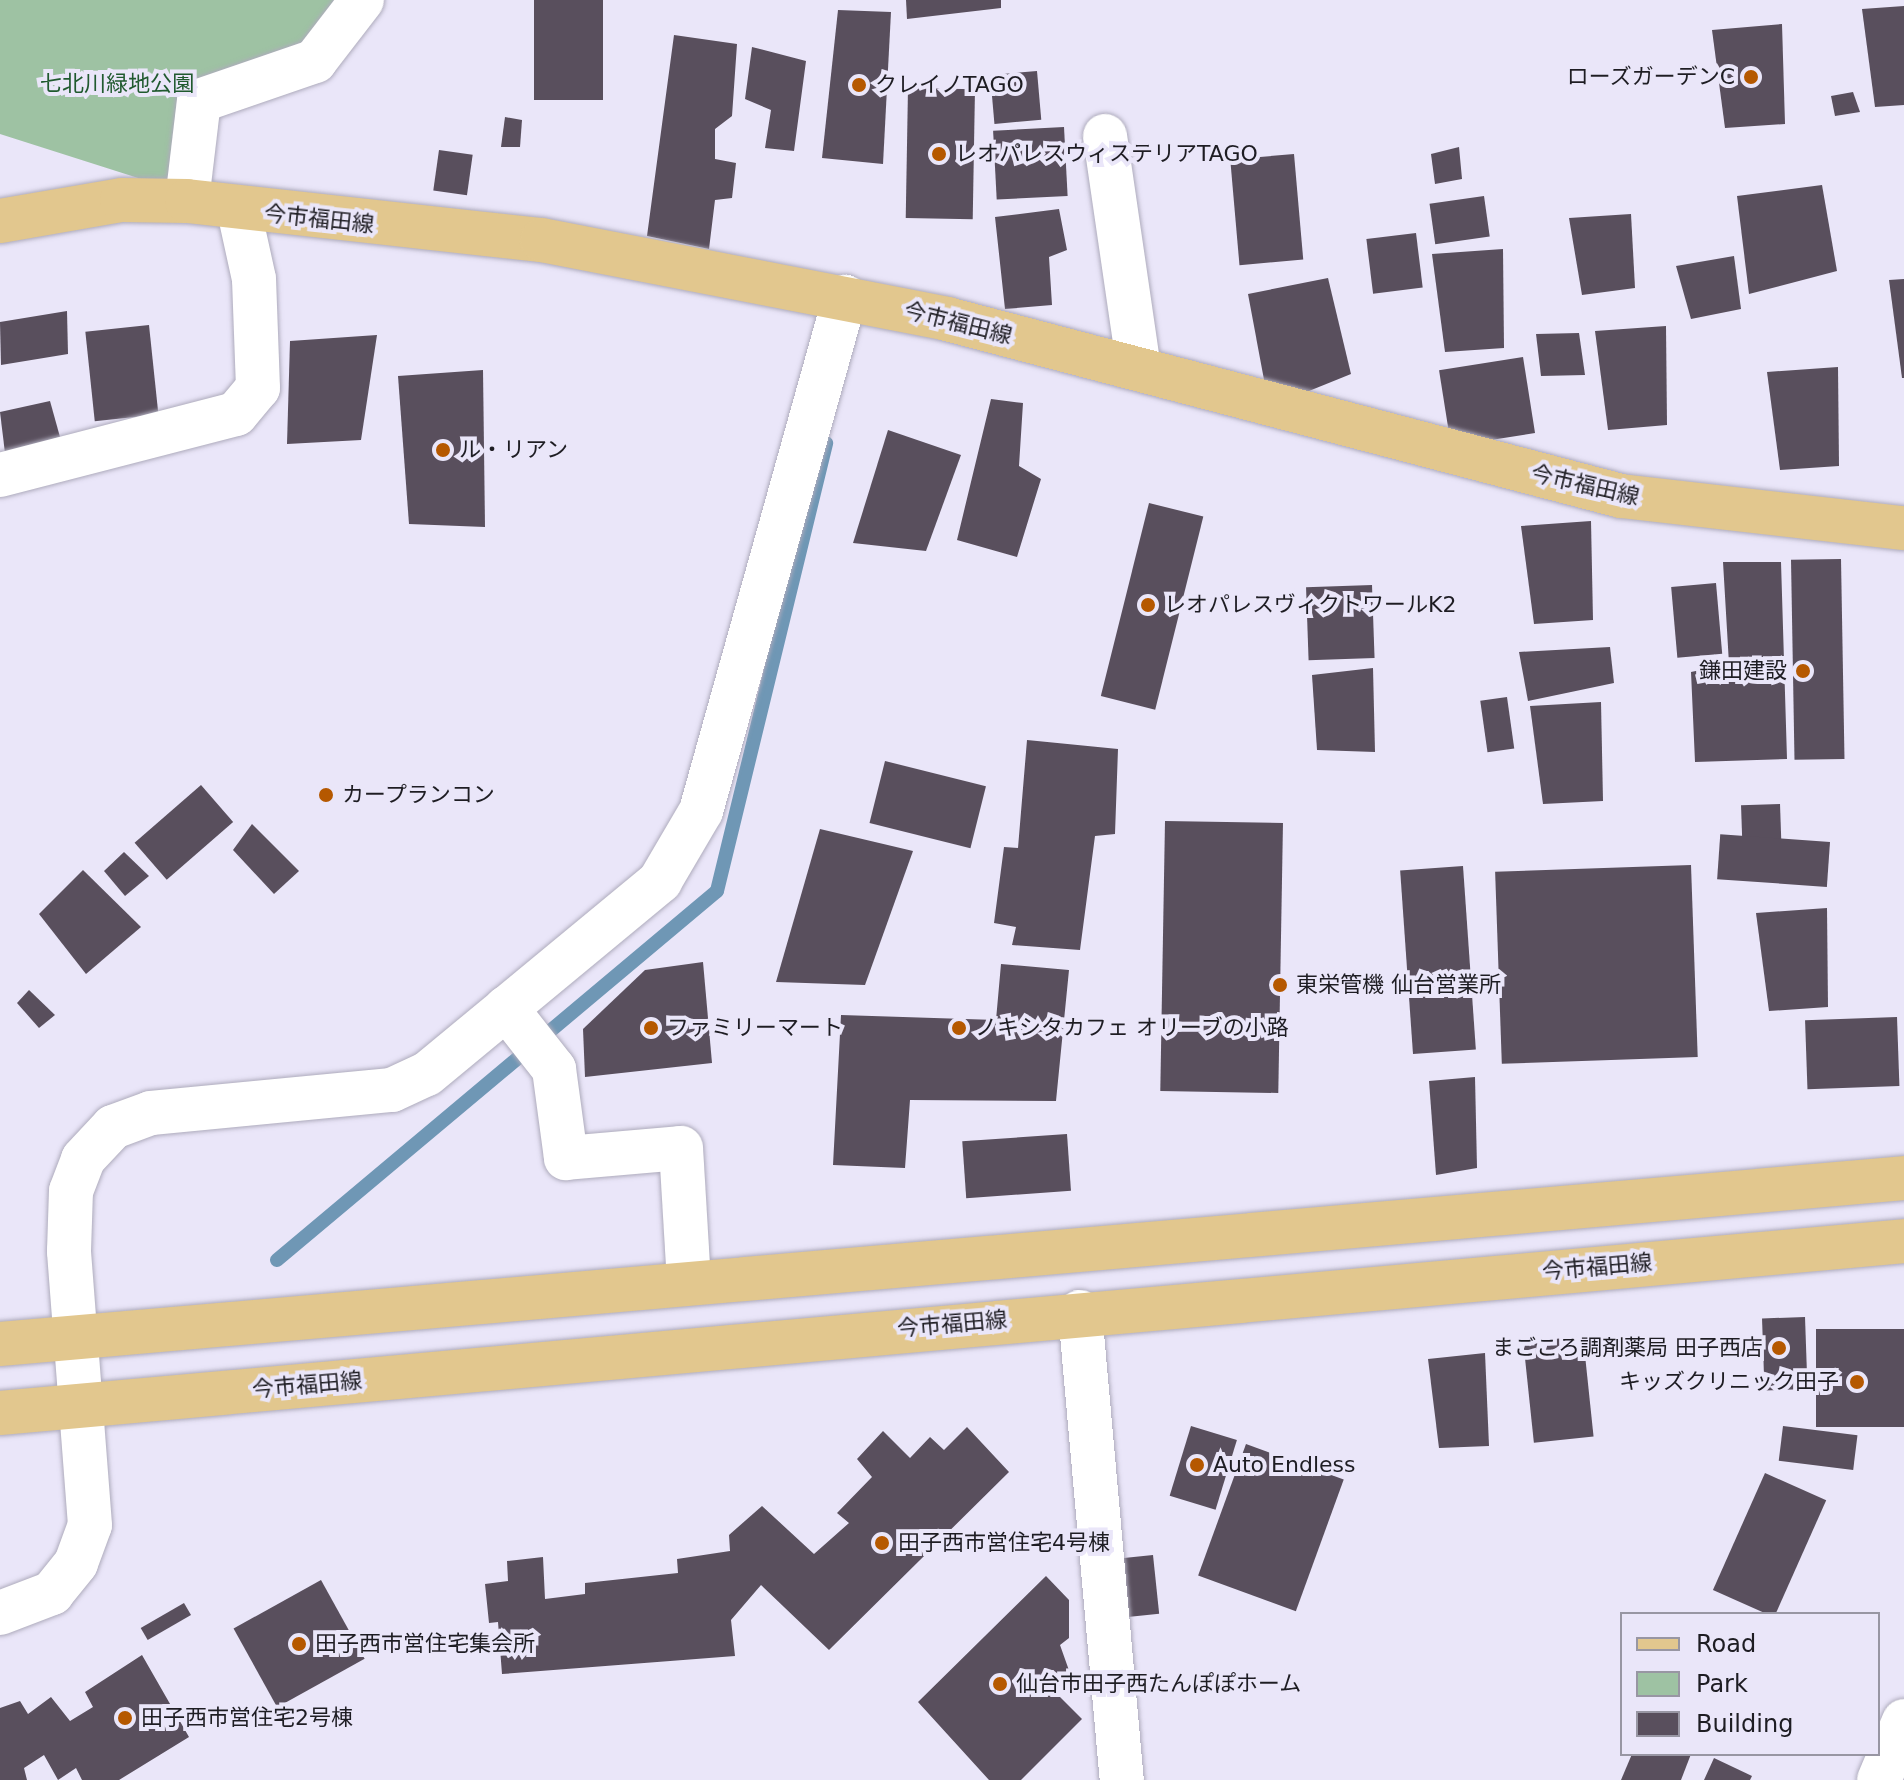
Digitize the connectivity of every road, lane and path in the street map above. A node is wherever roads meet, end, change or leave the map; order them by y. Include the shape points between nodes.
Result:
1 (362, 0) edge
2 (1105, 136) dead end
3 (187, 201) junction
4 (239, 211) junction
5 (0, 221) edge
6 (845, 297) junction
7 (1139, 369) junction
8 (0, 475) edge
9 (1904, 528) edge
10 (525, 1027) junction
11 (1904, 1178) edge
12 (1904, 1241) edge
13 (689, 1281) junction
14 (1080, 1312) junction
15 (77, 1337) junction
16 (0, 1344) edge
17 (84, 1405) junction
18 (0, 1413) edge
19 (0, 1613) edge
20 (1904, 1721) edge
21 (1122, 1780) edge
22 (1879, 1780) edge

1 - 3 street via 315,61 199,101
2 - 7 street
3 - 4 main road, 今市福田線
3 - 5 main road, 今市福田線 via 122,200
4 - 6 main road, 今市福田線 via 542,240
4 - 8 street via 254,279 258,388 236,414
6 - 7 main road, 今市福田線
6 - 10 street via 685,847
7 - 9 main road, 今市福田線 via 1621,496
10 - 13 street via 554,1069 566,1158 681,1148
10 - 15 street via 392,1090 151,1113 113,1127 83,1159 71,1191
11 - 13 main road
12 - 14 main road, 今市福田線
13 - 15 main road
14 - 17 main road, 今市福田線
14 - 21 street
15 - 16 main road
15 - 17 street
17 - 18 main road, 今市福田線
17 - 19 street via 90,1525 76,1563 52,1593
20 - 22 street

